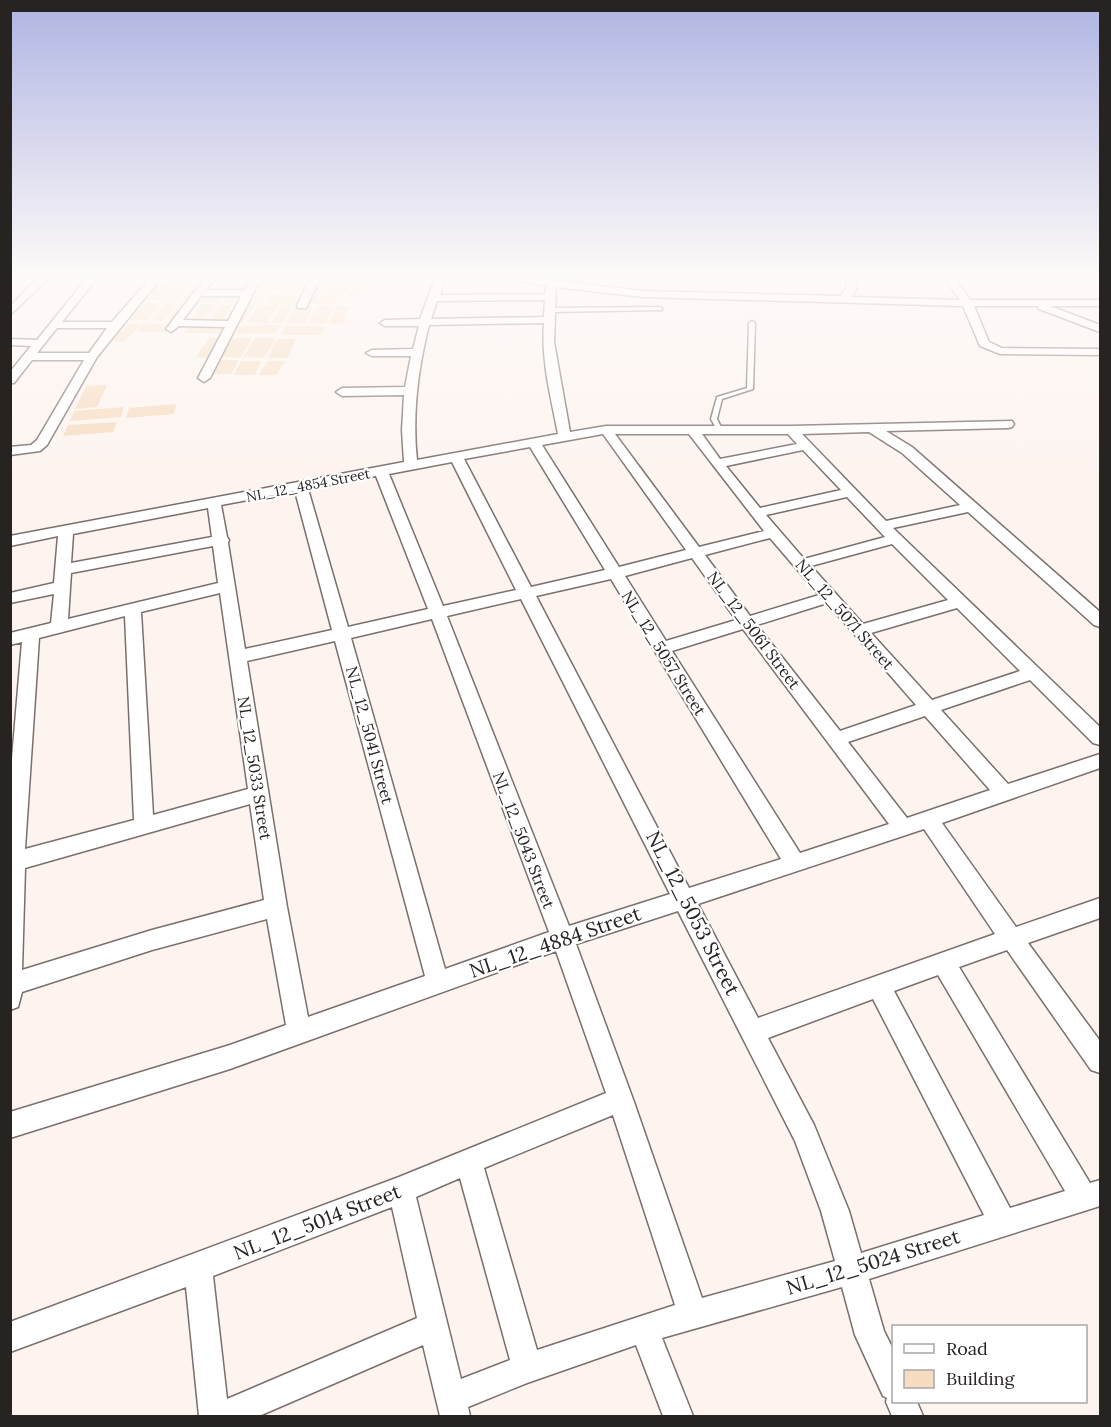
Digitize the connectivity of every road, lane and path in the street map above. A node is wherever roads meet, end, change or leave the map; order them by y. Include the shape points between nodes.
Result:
1 (40, 345) edge
2 (101, 345) edge
3 (221, 345) edge
4 (421, 345) edge
5 (551, 345) edge
6 (751, 345) edge
7 (985, 345) edge
8 (419, 352) junction
9 (1101, 352) edge
10 (372, 353) dead end
11 (92, 356) junction
12 (29, 357) junction
13 (204, 378) dead end
14 (10, 380) edge
15 (412, 391) junction
16 (342, 392) dead end
17 (1008, 424) dead end
18 (692, 429) junction
19 (719, 429) junction
20 (873, 429) junction
21 (606, 430) junction
22 (791, 430) junction
23 (565, 437) junction
24 (534, 442) junction
25 (804, 446) junction
26 (10, 450) edge
27 (456, 457) junction
28 (717, 464) junction
29 (411, 465) junction
30 (381, 471) junction
31 (301, 488) junction
32 (850, 492) junction
33 (214, 503) junction
34 (970, 507) junction
35 (758, 513) junction
36 (883, 526) junction
37 (66, 531) junction
38 (773, 532) junction
39 (895, 539) junction
40 (222, 540) junction
41 (10, 541) edge
42 (696, 552) junction
43 (802, 564) junction
44 (63, 569) junction
45 (615, 573) junction
46 (226, 586) junction
47 (61, 587) junction
48 (528, 593) junction
49 (830, 597) junction
50 (10, 598) edge
51 (959, 602) junction
52 (133, 611) junction
53 (438, 614) junction
54 (1101, 621) edge
55 (746, 622) junction
56 (59, 628) junction
57 (860, 630) junction
58 (342, 632) junction
59 (31, 634) junction
60 (10, 639) edge
61 (661, 648) junction
62 (238, 657) junction
63 (1032, 673) junction
64 (926, 708) junction
65 (1101, 738) edge
66 (836, 739) junction
67 (1101, 761) edge
68 (258, 794) junction
69 (1005, 794) junction
70 (928, 818) junction
71 (144, 825) junction
72 (903, 827) junction
73 (14, 855) edge
74 (795, 864) junction
75 (684, 898) junction
76 (276, 907) junction
77 (1101, 908) edge
78 (562, 938) junction
79 (1011, 938) junction
80 (943, 962) junction
81 (438, 982) junction
82 (879, 987) junction
83 (11, 989) edge
84 (754, 1030) junction
85 (299, 1032) junction
86 (1101, 1061) edge
87 (620, 1100) junction
88 (10, 1125) edge
89 (469, 1161) junction
90 (401, 1190) junction
91 (1092, 1195) edge
92 (1003, 1222) junction
93 (198, 1268) junction
94 (850, 1271) junction
95 (693, 1315) junction
96 (432, 1326) junction
97 (644, 1328) junction
98 (10, 1337) edge
99 (527, 1368) junction
100 (892, 1381) edge
101 (452, 1408) edge
102 (214, 1416) edge
103 (224, 1416) edge
104 (678, 1416) edge

1 - 12 street
2 - 11 street
3 - 13 street
4 - 8 street
5 - 23 street via 551,368
6 - 19 lane via 750,388 719,398 714,419
7 - 9 street via 1000,351
8 - 10 street
8 - 15 street
11 - 12 street
11 - 26 street via 42,442 35,448
12 - 14 street
15 - 16 street
15 - 29 street via 407,440
17 - 20 street, NL_12_4854 Street
18 - 19 street, NL_12_4854 Street
18 - 21 street, NL_12_4854 Street
18 - 28 street, NL_12_5071 Street
19 - 22 street, NL_12_4854 Street
20 - 22 street, NL_12_4854 Street
20 - 34 street via 907,450
21 - 23 street, NL_12_4854 Street
21 - 42 street, NL_12_5061 Street
22 - 25 street
23 - 24 street, NL_12_4854 Street
24 - 27 street, NL_12_4854 Street
24 - 45 street, NL_12_5057 Street
25 - 28 street
25 - 32 street
27 - 29 street, NL_12_4854 Street
27 - 48 street, NL_12_5053 Street
28 - 35 street, NL_12_5071 Street
29 - 30 street, NL_12_4854 Street
30 - 31 street, NL_12_4854 Street
30 - 53 street, NL_12_5043 Street
31 - 33 street, NL_12_4854 Street
31 - 58 street, NL_12_5041 Street
32 - 35 street
32 - 36 street
33 - 37 street, NL_12_4854 Street
33 - 40 street, NL_12_5033 Street
34 - 36 street
34 - 54 street
35 - 38 street, NL_12_5071 Street
36 - 39 street
37 - 41 street, NL_12_4854 Street
37 - 44 street
38 - 42 street
38 - 43 street, NL_12_5071 Street
39 - 43 street
39 - 51 street
40 - 44 street
40 - 46 street, NL_12_5033 Street
42 - 45 street
42 - 55 street, NL_12_5061 Street
43 - 49 street, NL_12_5071 Street
44 - 47 street
45 - 48 street
45 - 61 street, NL_12_5057 Street
46 - 52 street
46 - 62 street, NL_12_5033 Street
47 - 50 street
47 - 56 street
48 - 53 street
48 - 75 street, NL_12_5053 Street
49 - 55 street
49 - 57 street, NL_12_5071 Street
51 - 57 street
51 - 63 street
52 - 56 street
52 - 71 street
53 - 58 street
53 - 78 street, NL_12_5043 Street
55 - 61 street
55 - 66 street, NL_12_5061 Street
56 - 59 street
57 - 64 street, NL_12_5071 Street
58 - 62 street
58 - 81 street, NL_12_5041 Street
59 - 60 street
59 - 73 street
61 - 74 street, NL_12_5057 Street
62 - 68 street, NL_12_5033 Street
63 - 64 street
63 - 65 street
64 - 66 street
64 - 69 street, NL_12_5071 Street
66 - 72 street, NL_12_5061 Street
67 - 69 street, NL_12_4884 Street
68 - 71 street
68 - 76 street, NL_12_5033 Street
69 - 70 street, NL_12_4884 Street
70 - 72 street, NL_12_4884 Street
70 - 79 street
71 - 73 street
72 - 74 street, NL_12_4884 Street
73 - 83 street
74 - 75 street, NL_12_4884 Street
75 - 78 street, NL_12_4884 Street
75 - 84 street, NL_12_5053 Street
76 - 83 street via 152,940
76 - 85 street, NL_12_5033 Street
77 - 79 street
78 - 81 street, NL_12_4884 Street
78 - 87 street, NL_12_5043 Street
79 - 80 street
79 - 86 street
80 - 82 street
80 - 91 street
81 - 85 street, NL_12_4884 Street
82 - 84 street
82 - 92 street
84 - 94 street, NL_12_5053 Street via 805,1134 835,1211
85 - 88 street, NL_12_4884 Street
87 - 89 street, NL_12_5014 Street
87 - 95 street, NL_12_5043 Street
89 - 90 street, NL_12_5014 Street
89 - 99 street
90 - 93 street, NL_12_5014 Street
90 - 96 street
91 - 92 street, NL_12_5024 Street
92 - 94 street, NL_12_5024 Street
93 - 98 street, NL_12_5014 Street
93 - 102 street
94 - 95 street, NL_12_5024 Street
94 - 100 street, NL_12_5053 Street via 870,1335
95 - 97 street, NL_12_5024 Street
96 - 101 street
96 - 103 street
97 - 99 street, NL_12_5024 Street
97 - 104 street
99 - 101 street, NL_12_5024 Street

